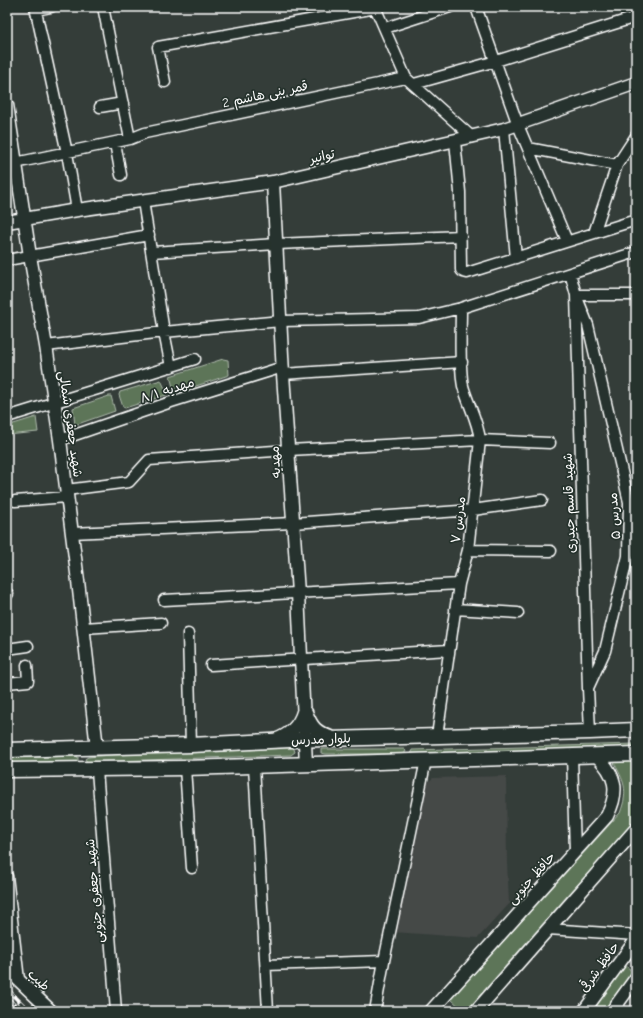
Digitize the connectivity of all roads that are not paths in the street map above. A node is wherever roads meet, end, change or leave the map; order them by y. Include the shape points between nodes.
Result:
1 (51, 7) edge
2 (103, 7) edge
3 (450, 7) edge
4 (476, 7) edge
5 (376, 8) edge
6 (35, 9) edge
7 (636, 17) edge
8 (385, 28) junction
9 (496, 61) junction
10 (410, 81) junction
11 (165, 82) dead end
12 (636, 83) edge
13 (123, 103) junction
14 (7, 105) edge
15 (100, 107) dead end
16 (518, 125) junction
17 (504, 129) junction
18 (636, 136) edge
19 (472, 137) junction
20 (130, 139) junction
21 (455, 141) junction
22 (115, 143) junction
23 (528, 148) junction
24 (10, 150) edge
25 (67, 153) junction
26 (15, 163) junction
27 (616, 166) junction
28 (121, 175) dead end
29 (273, 182) junction
30 (143, 201) junction
31 (77, 210) junction
32 (25, 219) junction
33 (636, 220) edge
34 (7, 222) edge
35 (594, 233) junction
36 (149, 235) junction
37 (461, 236) junction
38 (567, 241) junction
39 (277, 244) junction
40 (152, 252) junction
41 (636, 252) edge
42 (30, 256) junction
43 (516, 258) junction
44 (7, 260) edge
45 (570, 273) junction
46 (576, 295) junction
47 (636, 295) edge
48 (461, 308) junction
49 (280, 321) junction
50 (164, 332) junction
51 (46, 346) junction
52 (195, 359) dead end
53 (462, 362) junction
54 (171, 367) junction
55 (283, 371) junction
56 (54, 402) junction
57 (7, 417) edge
58 (60, 440) junction
59 (480, 440) junction
60 (550, 443) dead end
61 (289, 450) junction
62 (67, 493) junction
63 (542, 500) dead end
64 (15, 501) dead end
65 (473, 510) junction
66 (293, 523) junction
67 (72, 533) junction
68 (468, 550) junction
69 (551, 551) dead end
70 (459, 584) junction
71 (298, 593) junction
72 (164, 600) dead end
73 (455, 609) junction
74 (518, 613) dead end
75 (161, 623) dead end
76 (84, 628) junction
77 (188, 634) dead end
78 (28, 646) dead end
79 (7, 649) edge
80 (450, 650) junction
81 (301, 660) junction
82 (27, 664) dead end
83 (211, 665) dead end
84 (7, 683) edge
85 (588, 688) junction
86 (304, 704) junction
87 (636, 730) edge
88 (590, 732) junction
89 (437, 736) junction
90 (336, 739) junction
91 (305, 740) junction
92 (271, 742) junction
93 (191, 745) junction
94 (97, 748) junction
95 (7, 750) edge
96 (636, 754) edge
97 (596, 755) junction
98 (572, 756) junction
99 (426, 760) junction
100 (306, 764) junction
101 (254, 766) junction
102 (184, 768) junction
103 (7, 770) edge
104 (97, 770) junction
105 (636, 829) edge
106 (575, 851) junction
107 (192, 868) dead end
108 (7, 876) edge
109 (8, 894) edge
110 (548, 929) junction
111 (636, 935) edge
112 (636, 940) edge
113 (384, 961) junction
114 (266, 965) junction
115 (7, 969) edge
116 (636, 978) edge
117 (19, 980) junction
118 (51, 1011) edge
119 (116, 1011) edge
120 (268, 1011) edge
121 (375, 1011) edge
122 (431, 1011) edge
123 (476, 1011) edge
124 (584, 1011) edge
125 (612, 1011) edge

1 - 6 street
2 - 13 street
3 - 8 street
4 - 9 street
5 - 8 street
5 - 11 street via 158,47
6 - 25 street
7 - 9 street, قمر بنی هاشم 2
8 - 10 street
9 - 10 street, قمر بنی هاشم 2
9 - 16 street
10 - 19 street
10 - 20 street, قمر بنی هاشم 2 via 145,133
12 - 16 street, توانیر
13 - 15 street
13 - 20 street
14 - 24 street, شهید جعفری شمالی
16 - 17 street, توانیر
16 - 23 street
17 - 19 street, توانیر
17 - 43 street
18 - 27 street
19 - 21 street, توانیر
20 - 22 street, قمر بنی هاشم 2
21 - 29 street, توانیر
21 - 37 street
22 - 25 street, قمر بنی هاشم 2
22 - 28 street
23 - 27 street
23 - 38 street
24 - 26 street, شهید جعفری شمالی
25 - 26 street, قمر بنی هاشم 2
25 - 31 street
26 - 32 street, شهید جعفری شمالی
27 - 35 street
29 - 30 street, توانیر
29 - 39 street, مهدیه
30 - 31 street, توانیر
30 - 36 street
31 - 32 street, توانیر
32 - 34 street, توانیر
32 - 42 street, شهید جعفری شمالی
33 - 35 street
35 - 38 street
36 - 40 street
36 - 42 street
37 - 39 street
37 - 43 street via 463,272
38 - 43 street
39 - 40 street
39 - 49 street, مهدیه
40 - 50 street
41 - 45 street
42 - 44 street
42 - 51 street, شهید جعفری شمالی
45 - 46 street, شهید قاسم حیدری
45 - 48 street
46 - 47 street
46 - 85 street, شهید قاسم حیدری
46 - 85 street, مدرس ۵ via 588,325 628,502 628,556 605,651
48 - 49 street via 413,319
48 - 53 street, مدرس ۷
49 - 50 street
49 - 55 street, مهدیه
50 - 51 street
50 - 54 street
51 - 56 street, شهید جعفری شمالی
52 - 54 street
53 - 55 street, مهدیه ۸/۱
53 - 59 street, مدرس ۷ via 463,385
54 - 56 street
55 - 58 street, مهدیه ۸/۱ via 171,402
55 - 61 street, مهدیه
56 - 57 street
56 - 58 street, شهید جعفری شمالی
58 - 62 street, شهید جعفری شمالی
59 - 60 street
59 - 61 street
59 - 65 street, مدرس ۷
61 - 62 street via 149,460 129,482
61 - 66 street, مهدیه
62 - 64 street
62 - 67 street, شهید جعفری شمالی
63 - 65 street
65 - 66 street
65 - 68 street, مدرس ۷
66 - 67 street
66 - 71 street, مهدیه
67 - 76 street, شهید جعفری شمالی
68 - 69 street
68 - 70 street, مدرس ۷
70 - 71 street
70 - 73 street, مدرس ۷
71 - 72 street
71 - 81 street, مهدیه
73 - 74 street
73 - 80 street, مدرس ۷
75 - 76 street
76 - 94 street, شهید جعفری شمالی
77 - 93 street
78 - 79 street
80 - 81 street
80 - 89 street, مدرس ۷
81 - 83 street
81 - 86 street, مهدیه
82 - 84 street via 28,681
85 - 88 street, شهید قاسم حیدری
86 - 90 street via 308,717 318,732
86 - 91 street, مهدیه
86 - 92 street via 298,723 291,731
87 - 88 main road, بلوار مدرس
88 - 89 main road, بلوار مدرس
89 - 90 main road, بلوار مدرس
90 - 91 main road, بلوار مدرس
91 - 92 main road, بلوار مدرس
91 - 100 street, مهدیه
92 - 93 main road, بلوار مدرس
93 - 94 main road, بلوار مدرس
94 - 95 main road, بلوار مدرس
96 - 97 main road, بلوار مدرس
97 - 98 main road, بلوار مدرس
97 - 106 street, حافظ جنوبی via 606,765 614,782 614,803 607,816
98 - 99 main road, بلوار مدرس
98 - 106 street
99 - 100 main road, بلوار مدرس
99 - 113 street
100 - 101 main road, بلوار مدرس
101 - 102 main road, بلوار مدرس
101 - 114 street
102 - 104 main road, بلوار مدرس
102 - 107 street
103 - 104 main road, بلوار مدرس
104 - 119 street, شهید جعفری جنوبی
105 - 110 street
106 - 122 street, حافظ جنوبی
108 - 109 street
109 - 117 street
110 - 111 street
110 - 123 street
112 - 124 street, حافظ شرقی
113 - 114 street
113 - 121 street
114 - 120 street
115 - 117 street, طیب
116 - 125 street
117 - 118 street, طیب

